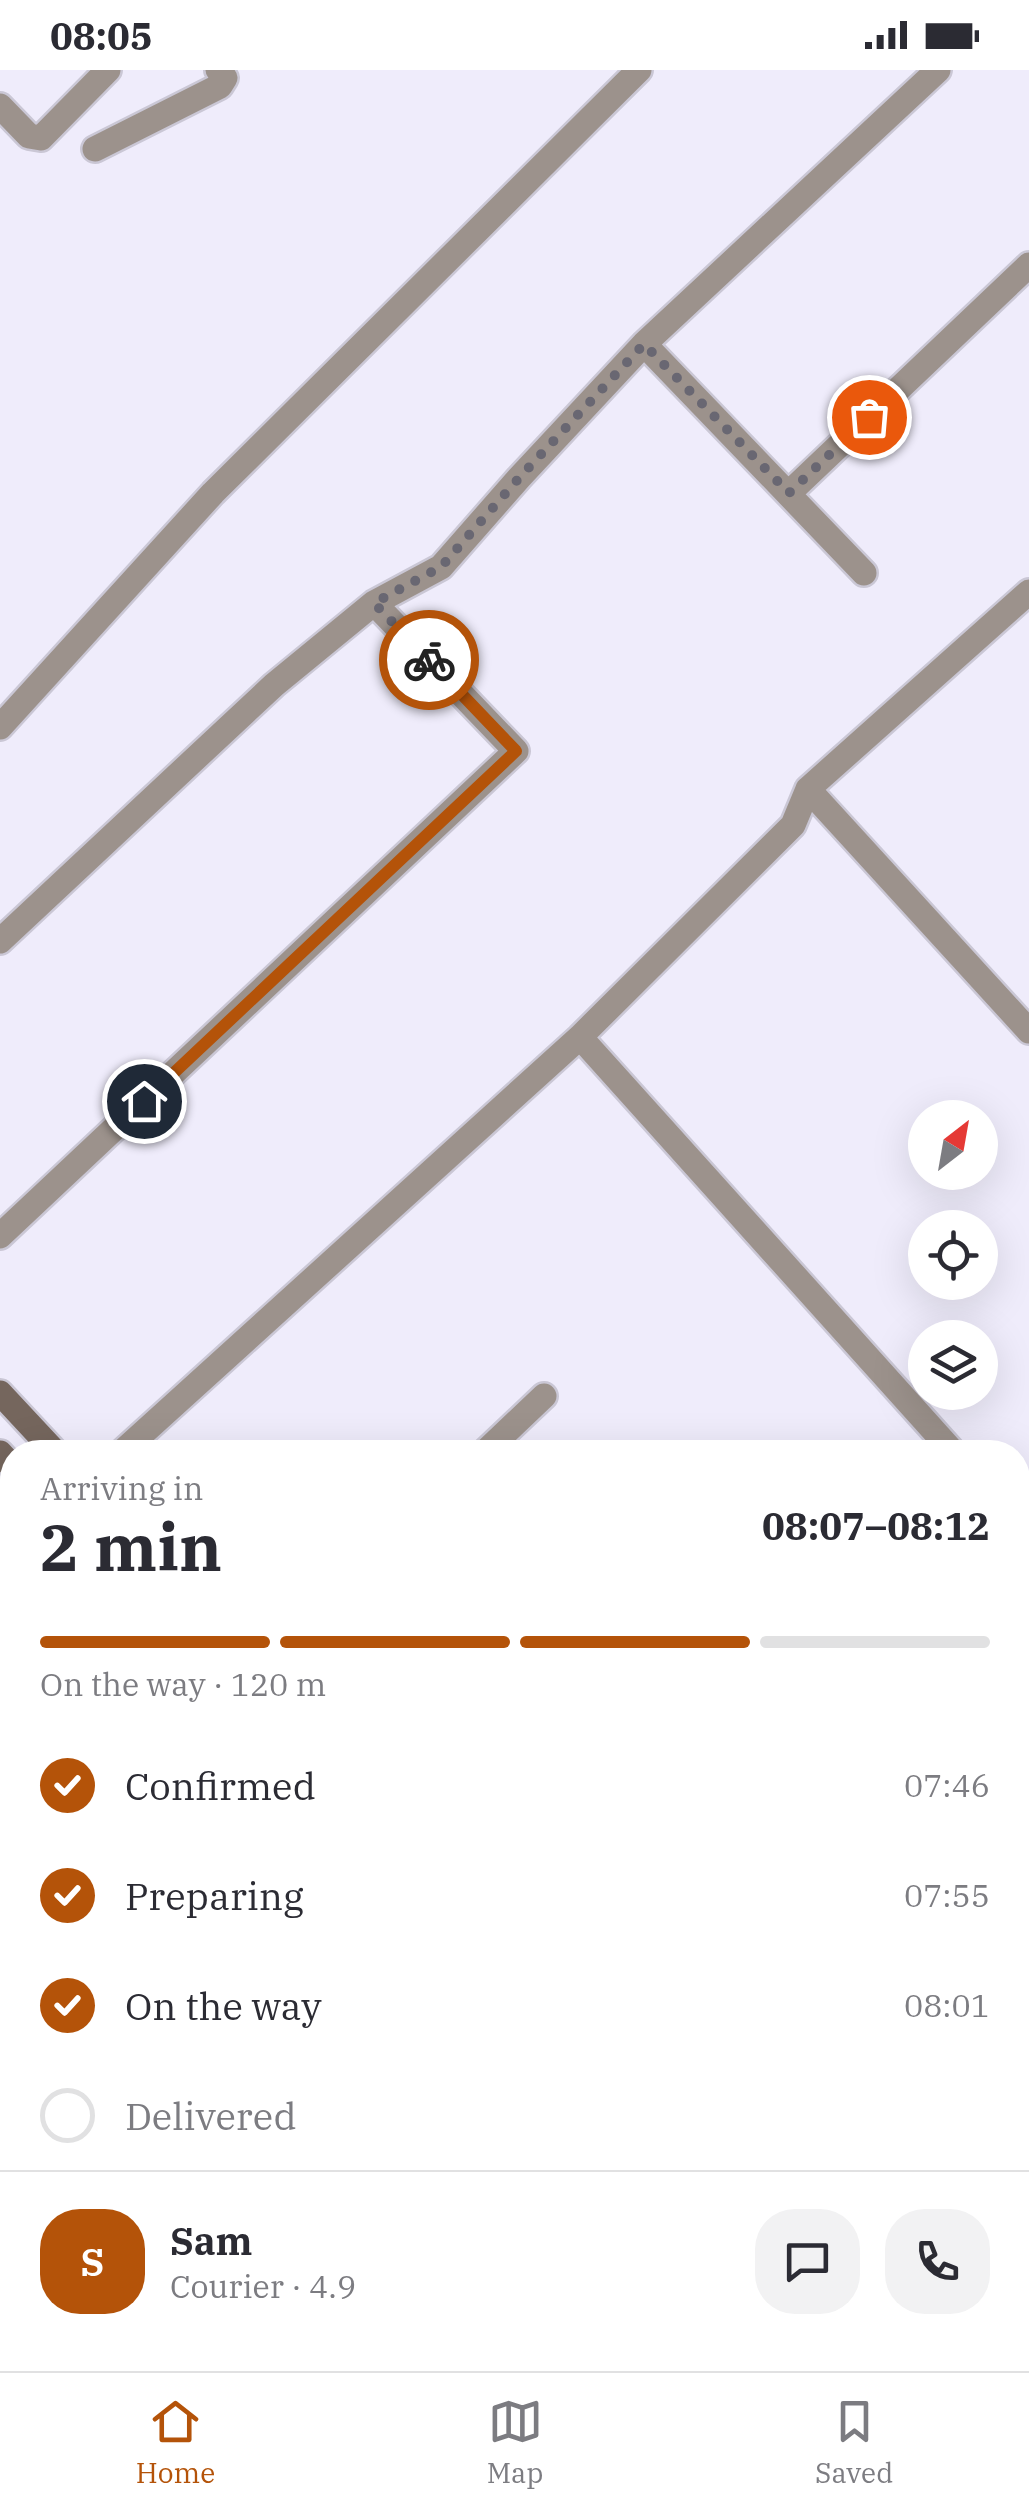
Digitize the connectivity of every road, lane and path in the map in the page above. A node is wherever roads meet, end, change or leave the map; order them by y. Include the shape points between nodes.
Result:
1 (108, 70) edge
2 (218, 70) edge
3 (638, 70) edge
4 (938, 70) edge
5 (0, 106) edge
6 (94, 149) dead end
7 (1029, 265) edge
8 (644, 344) junction
9 (789, 493) junction
10 (864, 573) dead end
11 (1029, 592) edge
12 (374, 603) junction
13 (0, 727) edge
14 (808, 789) junction
15 (0, 941) edge
16 (1029, 1031) edge
17 (580, 1036) junction
18 (0, 1236) edge
19 (0, 1393) edge
20 (544, 1396) dead end
21 (44, 1440) edge
22 (135, 1440) edge
23 (498, 1440) edge
24 (931, 1440) edge

1 - 5 street via 41,138 29,136
2 - 6 street via 225,78 220,86
3 - 13 street via 212,493
4 - 8 street
7 - 9 street
8 - 9 street
8 - 12 street via 441,567
9 - 10 street
11 - 14 street
12 - 15 street via 274,685
12 - 18 street via 516,751
14 - 16 street
14 - 17 street via 793,825
17 - 22 street
17 - 24 street
19 - 21 main road
20 - 23 street

